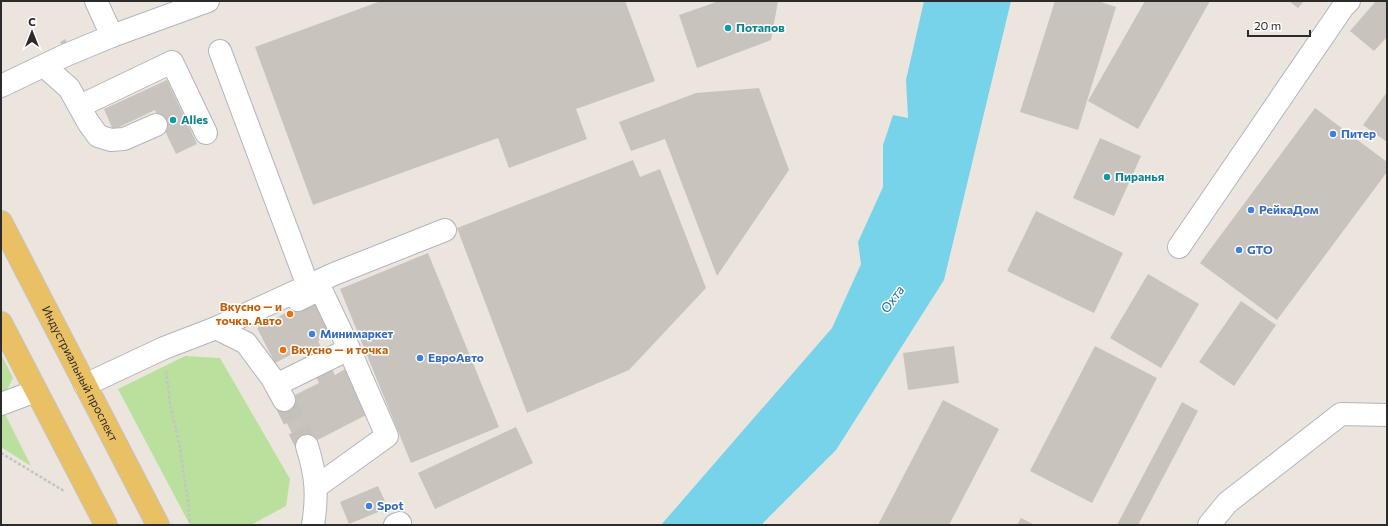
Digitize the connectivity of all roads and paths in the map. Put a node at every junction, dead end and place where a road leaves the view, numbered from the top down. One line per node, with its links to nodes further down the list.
1 (96, 1): 4 (lane)
2 (208, 1): 4 (lane)
3 (1349, 1): 13 (lane)
4 (112, 36): 6 (lane)
5 (220, 51): 14 (lane)
6 (44, 66): 7 (lane); 8 (lane)
7 (1, 86)
8 (80, 106): 9 (lane); 10 (lane)
9 (156, 125)
10 (206, 133)
11 (1, 222): 19 (main road, Индустриальный проспект)
12 (445, 230): 14 (lane)
13 (1179, 247)
14 (308, 286): 16 (lane)
15 (2, 326): 20 (main road)
16 (223, 332): 17 (lane); 18 (lane); 18 (lane)
17 (164, 348): 19 (lane); 29 (path)
18 (349, 349): 25 (lane)
19 (85, 385): 28 (main road, Индустриальный проспект)
20 (36, 391): 21 (lane); 27 (main road)
21 (1, 404)
22 (1387, 415): 31 (lane)
23 (307, 446): 25 (lane)
24 (1, 453): 26 (path)
25 (316, 487): 30 (lane)
26 (65, 492)
27 (106, 525)
28 (158, 525)
29 (190, 525)
30 (312, 525)
31 (1209, 525)

